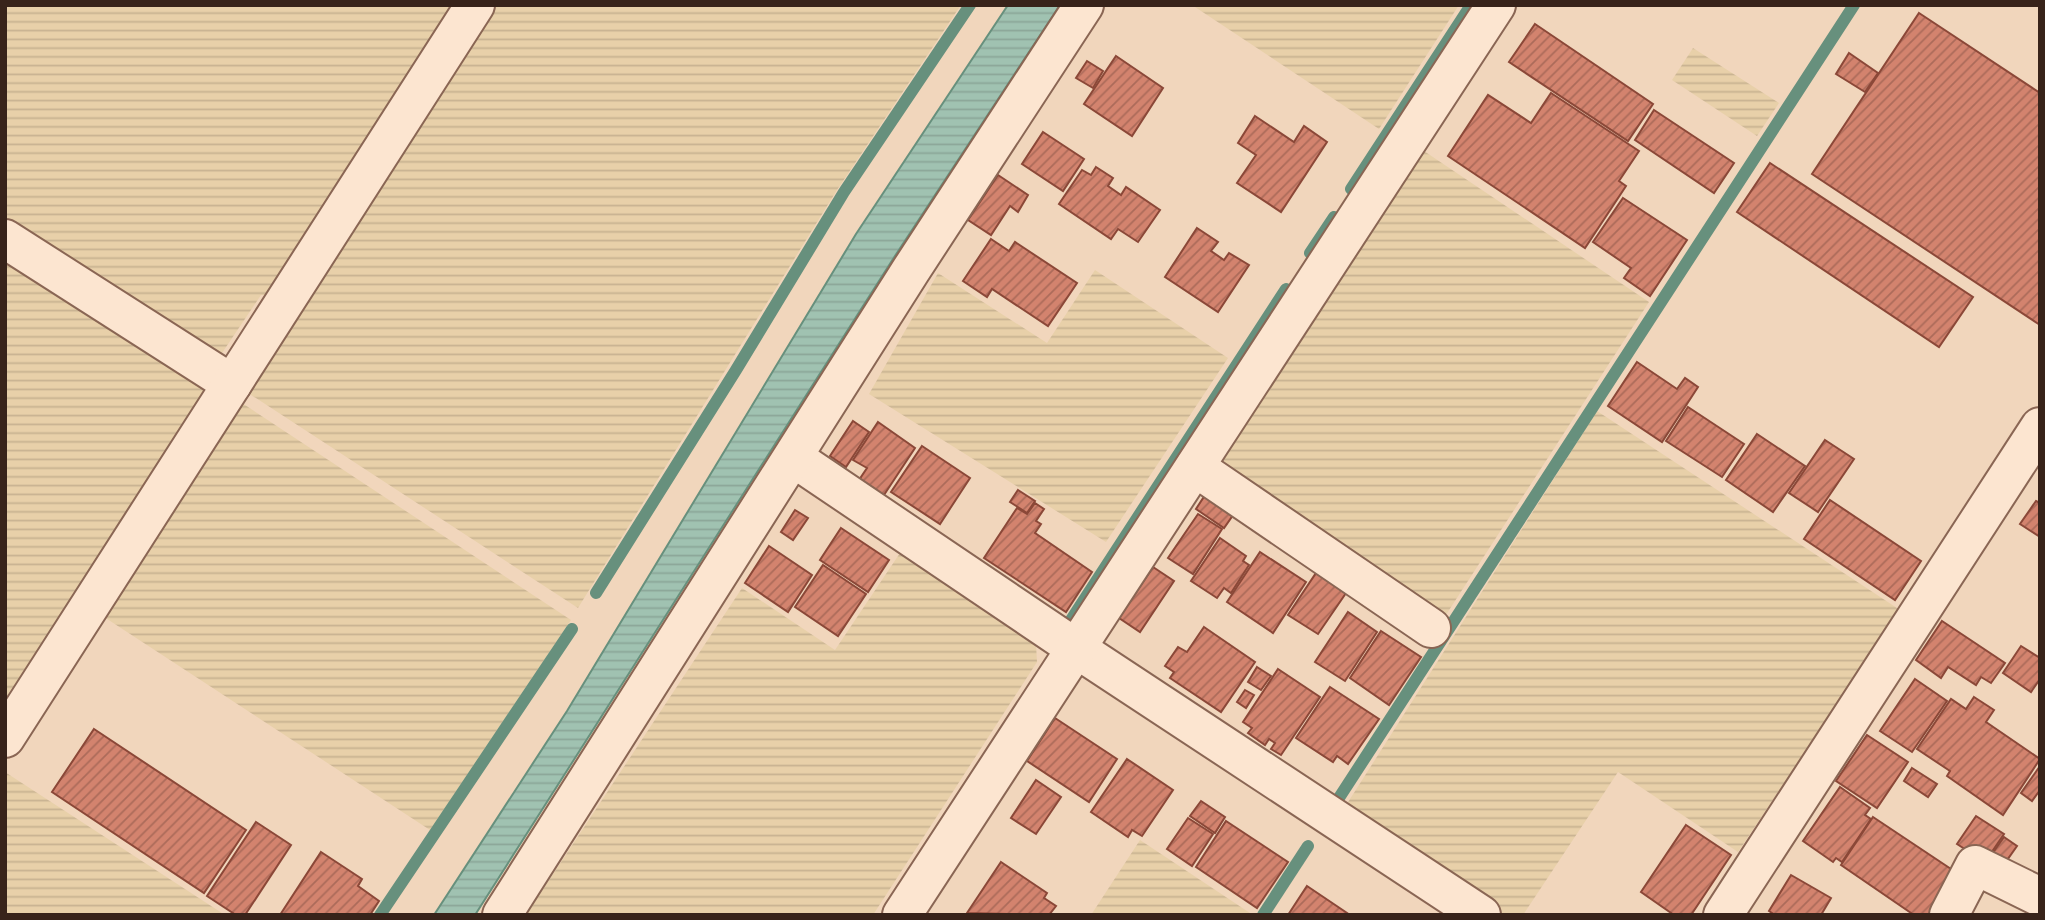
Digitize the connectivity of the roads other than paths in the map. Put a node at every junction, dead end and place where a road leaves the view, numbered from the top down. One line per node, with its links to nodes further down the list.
1 (475, 5): 5 (street)
2 (1084, 5): 7 (street)
3 (1496, 5): 8 (street)
4 (5, 239): 5 (street)
5 (232, 384): 11 (street)
6 (2040, 427): 16 (street)
7 (794, 457): 10 (street); 13 (street)
8 (1195, 467): 9 (street); 10 (street)
9 (1431, 628)
10 (1077, 649): 14 (street); 15 (street)
11 (5, 738)
12 (2040, 898): 17 (street)
13 (502, 915)
14 (902, 915)
15 (1480, 915)
16 (1723, 915)
17 (1949, 915)

